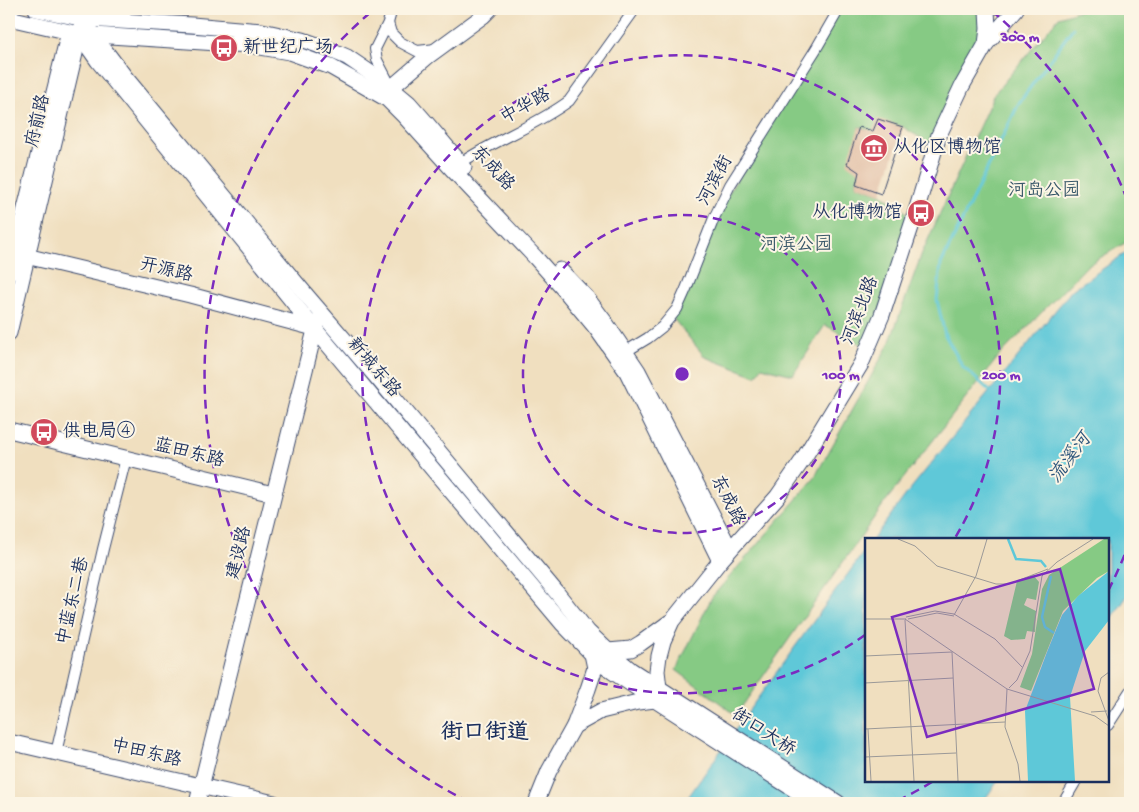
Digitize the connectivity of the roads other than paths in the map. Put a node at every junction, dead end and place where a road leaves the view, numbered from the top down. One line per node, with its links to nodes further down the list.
1 (36, 9): 9 (street)
2 (392, 9): 10 (street)
3 (490, 9): 14 (street)
4 (635, 9): 16 (street, 中华路)
5 (839, 9): 22 (street, 河滨街)
6 (986, 9): 13 (street)
7 (1016, 9): 13 (street, 河滨北路)
8 (9, 18): 11 (street)
9 (84, 19): 11 (street); 12 (street, 新城东路); 15 (street, 东成路)
10 (388, 22): 14 (street); 15 (street)
11 (74, 33): 12 (street, 东成路); 17 (street, 府前路); 20 (street, 新城东路)
12 (94, 36): 15 (street, 东成路); 19 (street, 新城东路)
13 (986, 44): 26 (street, 河滨北路)
14 (439, 48): 15 (street)
15 (389, 94): 16 (street, 东成路)
16 (456, 166): 22 (street, 东成路)
17 (16, 254): 18 (street, 府前路); 20 (street, 开源路); 21 (street, 府前路)
18 (9, 273)
19 (320, 312): 20 (street, 建设路); 28 (street, 新城东路)
20 (314, 328): 25 (street, 建设路); 29 (street, 新城东路)
21 (9, 333)
22 (621, 355): 26 (street, 东成路)
23 (9, 430): 24 (street, 蓝田东路)
24 (126, 458): 25 (street, 蓝田东路); 35 (street, 中蓝东二巷)
25 (273, 494): 37 (street, 建设路)
26 (725, 555): 27 (street, 河滨北路)
27 (672, 621): 28 (street, 河滨北路); 31 (street, 河滨北路)
28 (608, 651): 31 (street, 新城东路)
29 (592, 654): 31 (street, 新城东路); 33 (street)
30 (1130, 691): 32 (street)
31 (660, 697): 33 (street); 41 (street, 街口大桥); 42 (street, 街口大桥)
32 (1109, 723)
33 (574, 726): 40 (street)
34 (9, 742): 35 (street, 中田东路)
35 (56, 753): 37 (street, 中田东路)
36 (1075, 782): 43 (street)
37 (201, 786): 38 (street, 建设路); 39 (street, 中田东路)
38 (197, 803)
39 (274, 803)
40 (536, 803)
41 (815, 803)
42 (838, 803)
43 (1064, 803)

